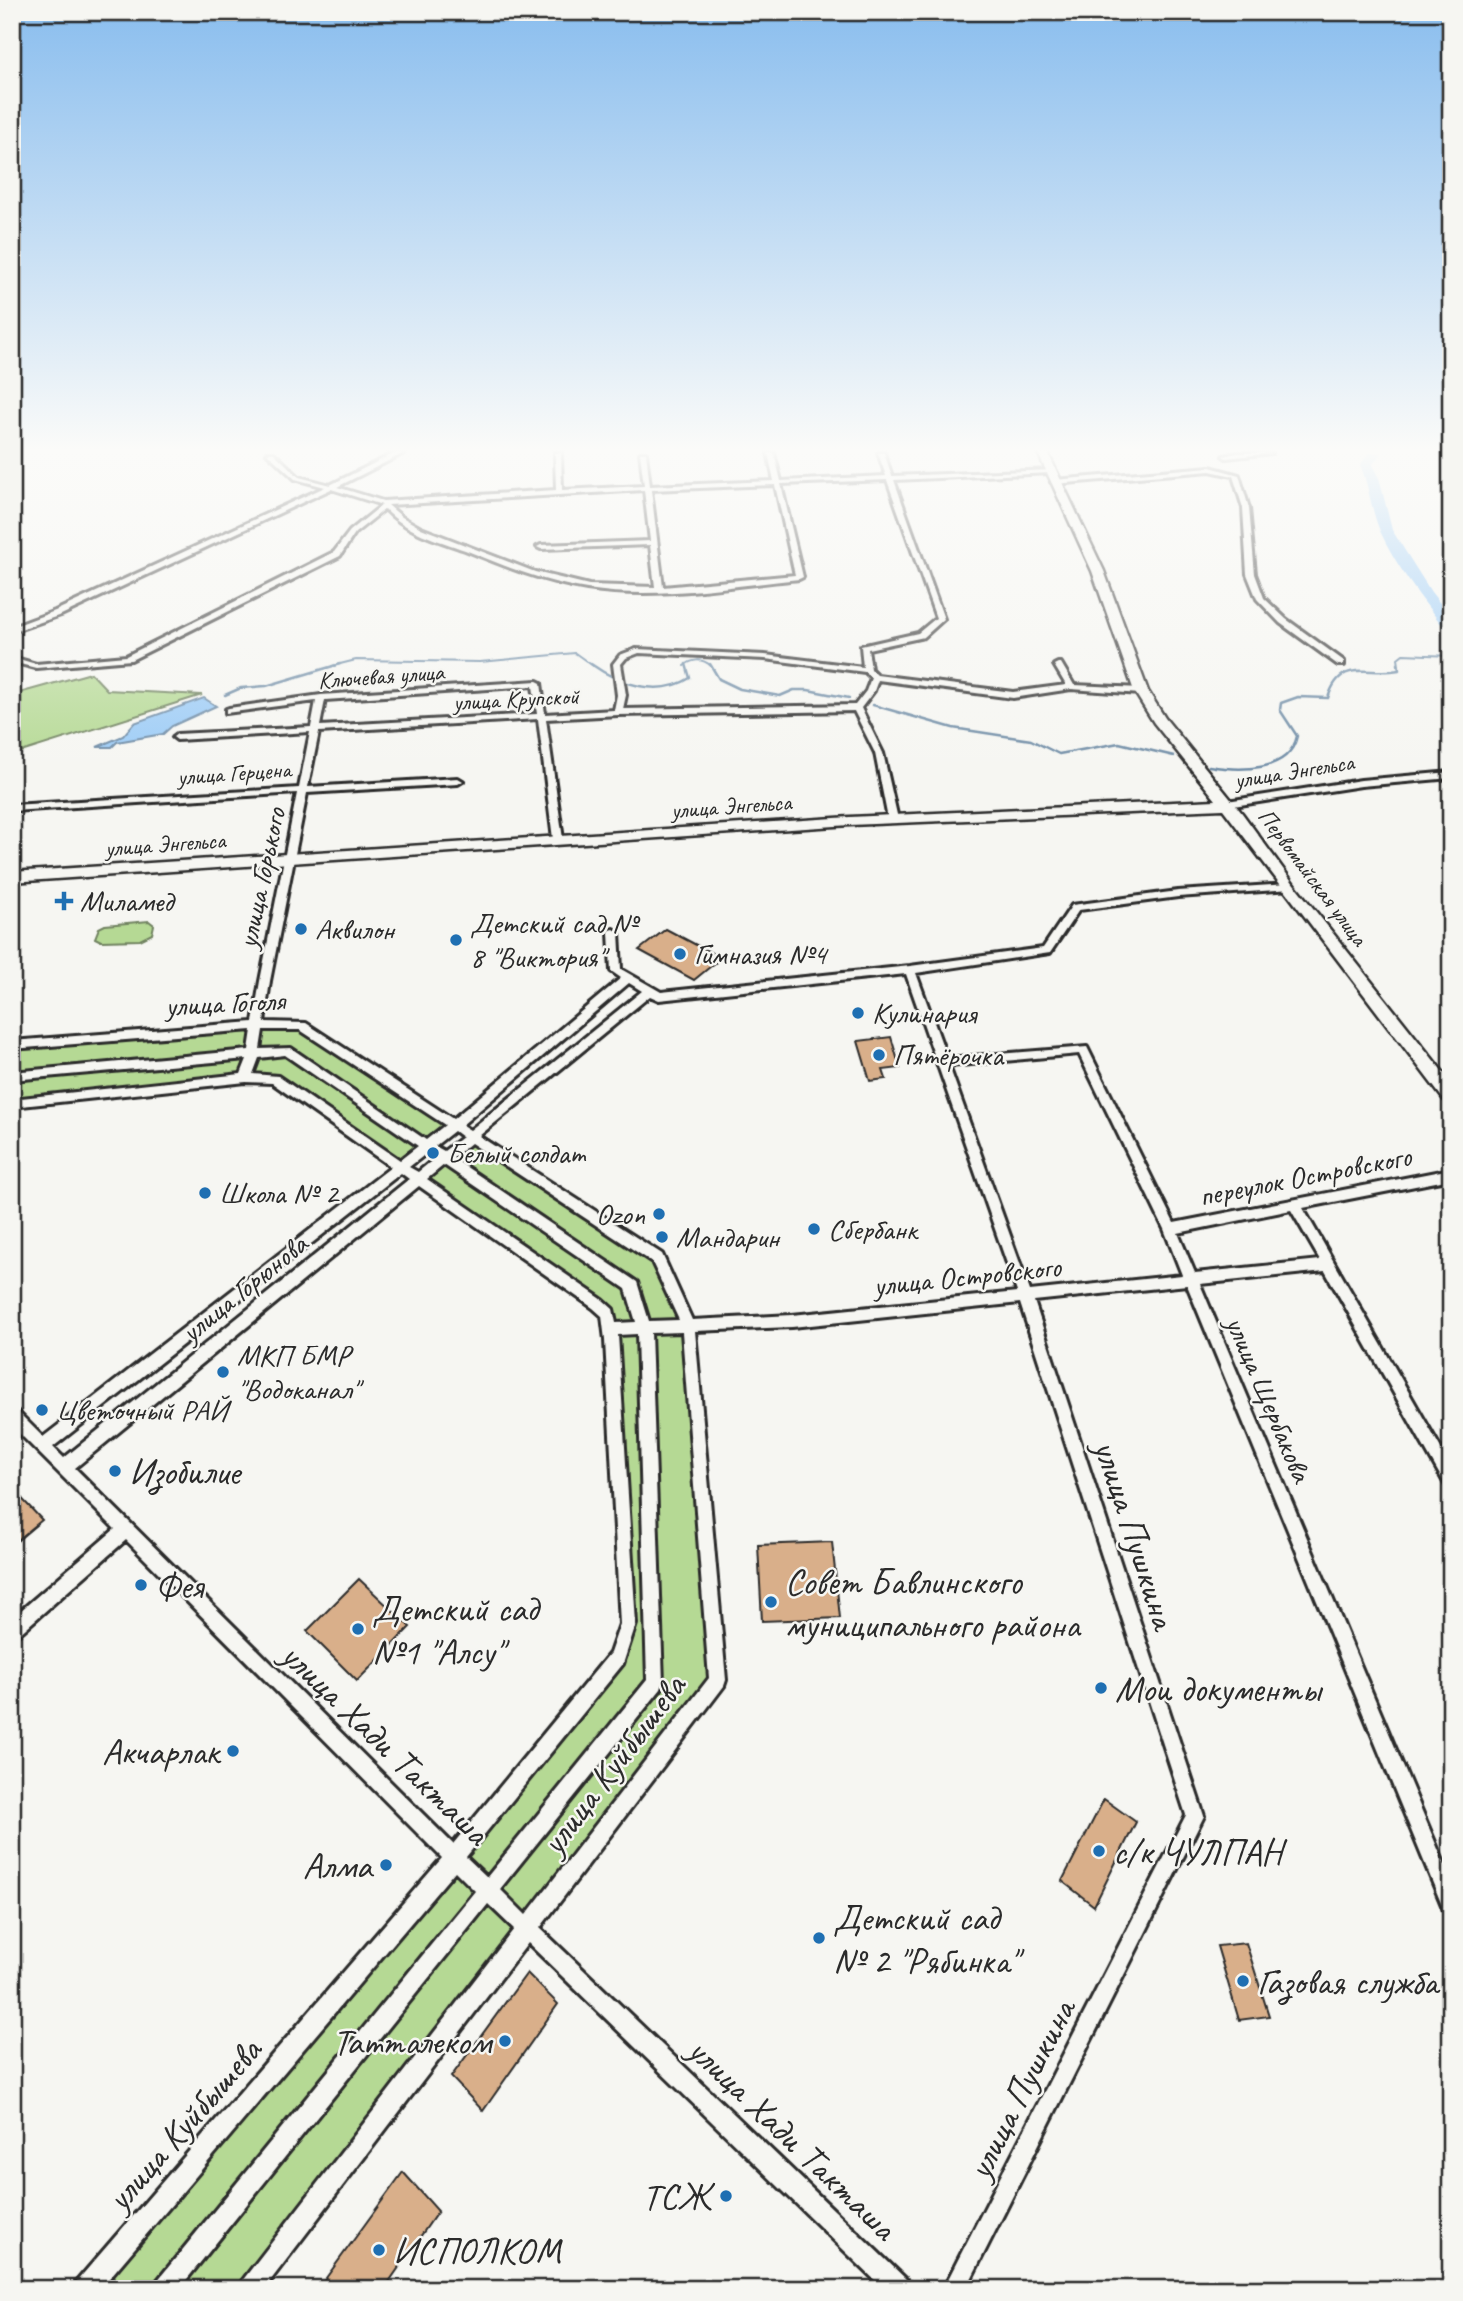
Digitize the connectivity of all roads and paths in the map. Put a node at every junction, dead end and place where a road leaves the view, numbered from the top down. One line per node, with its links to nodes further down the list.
1 (172, 560): 10 (street)
2 (324, 560): 11 (street)
3 (502, 560): 9 (street)
4 (656, 560): 9 (street)
5 (795, 560): 9 (street)
6 (919, 560): 14 (street)
7 (1093, 560): 16 (street, Первомайская улица)
8 (1250, 560): 12 (street)
9 (659, 587)
10 (12, 629)
11 (12, 659)
12 (1341, 663)
13 (1058, 665): 15 (street)
14 (871, 674): 15 (street); 18 (street); 20 (street)
15 (1071, 687): 16 (street)
16 (1141, 691): 27 (street, Первомайская улица)
17 (321, 698): 19 (street, Ключевая улица); 21 (street, Ключевая улица); 22 (street, улица Горького)
18 (857, 708): 20 (street, улица Крупской); 29 (street)
19 (229, 711)
20 (618, 712): 21 (street, улица Крупской)
21 (542, 717): 22 (street, улица Крупской); 30 (street)
22 (315, 728): 23 (street, улица Крупской); 26 (street, улица Горького)
23 (177, 737)
24 (1451, 775): 27 (street, улица Энгельса)
25 (458, 781): 26 (street, улица Герцена)
26 (305, 790): 28 (street, улица Герцена); 31 (street, улица Горького)
27 (1227, 804): 29 (street, улица Энгельса); 33 (street, Первомайская улица)
28 (12, 808)
29 (892, 819): 30 (street, улица Энгельса)
30 (558, 839): 31 (street, улица Энгельса)
31 (289, 859): 32 (street, улица Энгельса); 38 (street, улица Горького)
32 (12, 877)
33 (1288, 887): 35 (street); 44 (street, Первомайская улица)
34 (614, 932): 36 (street)
35 (910, 970): 37 (street); 41 (street, улица Пушкина)
36 (628, 978): 37 (street); 46 (street, улица Горюнова)
37 (650, 990): 47 (street, улица Горюнова)
38 (257, 1026): 39 (street, улица Гоголя); 40 (street, улица Горького); 46 (street, улица Гоголя)
39 (12, 1045)
40 (254, 1054): 42 (street); 43 (street, улица Горького); 48 (street)
41 (943, 1062): 54 (street, улица Щербакова); 57 (street, улица Пушкина)
42 (12, 1076)
43 (246, 1078): 45 (street); 50 (street)
44 (1451, 1096)
45 (12, 1103)
46 (455, 1124): 47 (street, улица Куйбышева); 48 (street, улица Горюнова)
47 (472, 1136): 49 (street, улица Горюнова); 58 (street, улица Куйбышева)
48 (425, 1147): 49 (street); 50 (street, улица Горюнова)
49 (446, 1158): 52 (street, улица Горюнова); 60 (street)
50 (399, 1167): 52 (street); 62 (street, улица Горюнова)
51 (1451, 1174): 53 (street, переулок Островского)
52 (418, 1180): 59 (street); 63 (street, улица Горюнова)
53 (1295, 1205): 54 (street, переулок Островского); 55 (street)
54 (1170, 1229): 56 (street, улица Щербакова)
55 (1328, 1265): 56 (street, улица Островского); 64 (street)
56 (1190, 1278): 57 (street, улица Островского); 69 (street, улица Щербакова)
57 (1025, 1296): 58 (street, улица Островского); 75 (street, улица Пушкина)
58 (688, 1326): 60 (street, улица Островского); 70 (street, улица Куйбышева)
59 (611, 1328): 60 (street, улица Островского); 67 (street, улица Куйбышева)
60 (644, 1328): 68 (street)
61 (12, 1416): 62 (street, улица Хади Такташа)
62 (43, 1446): 63 (street, улица Хади Такташа)
63 (65, 1467): 65 (street, улица Хади Такташа)
64 (1451, 1481)
65 (127, 1529): 66 (street); 67 (street, улица Хади Такташа)
66 (12, 1629)
67 (454, 1857): 68 (street, улица Хади Такташа); 71 (street, улица Куйбышева)
68 (488, 1888): 70 (street, улица Хади Такташа); 72 (street)
69 (1451, 1903)
70 (529, 1927): 73 (street, улица Куйбышева); 74 (street, улица Хади Такташа)
71 (85, 2289)
72 (165, 2289)
73 (250, 2289)
74 (900, 2289)
75 (954, 2289)

